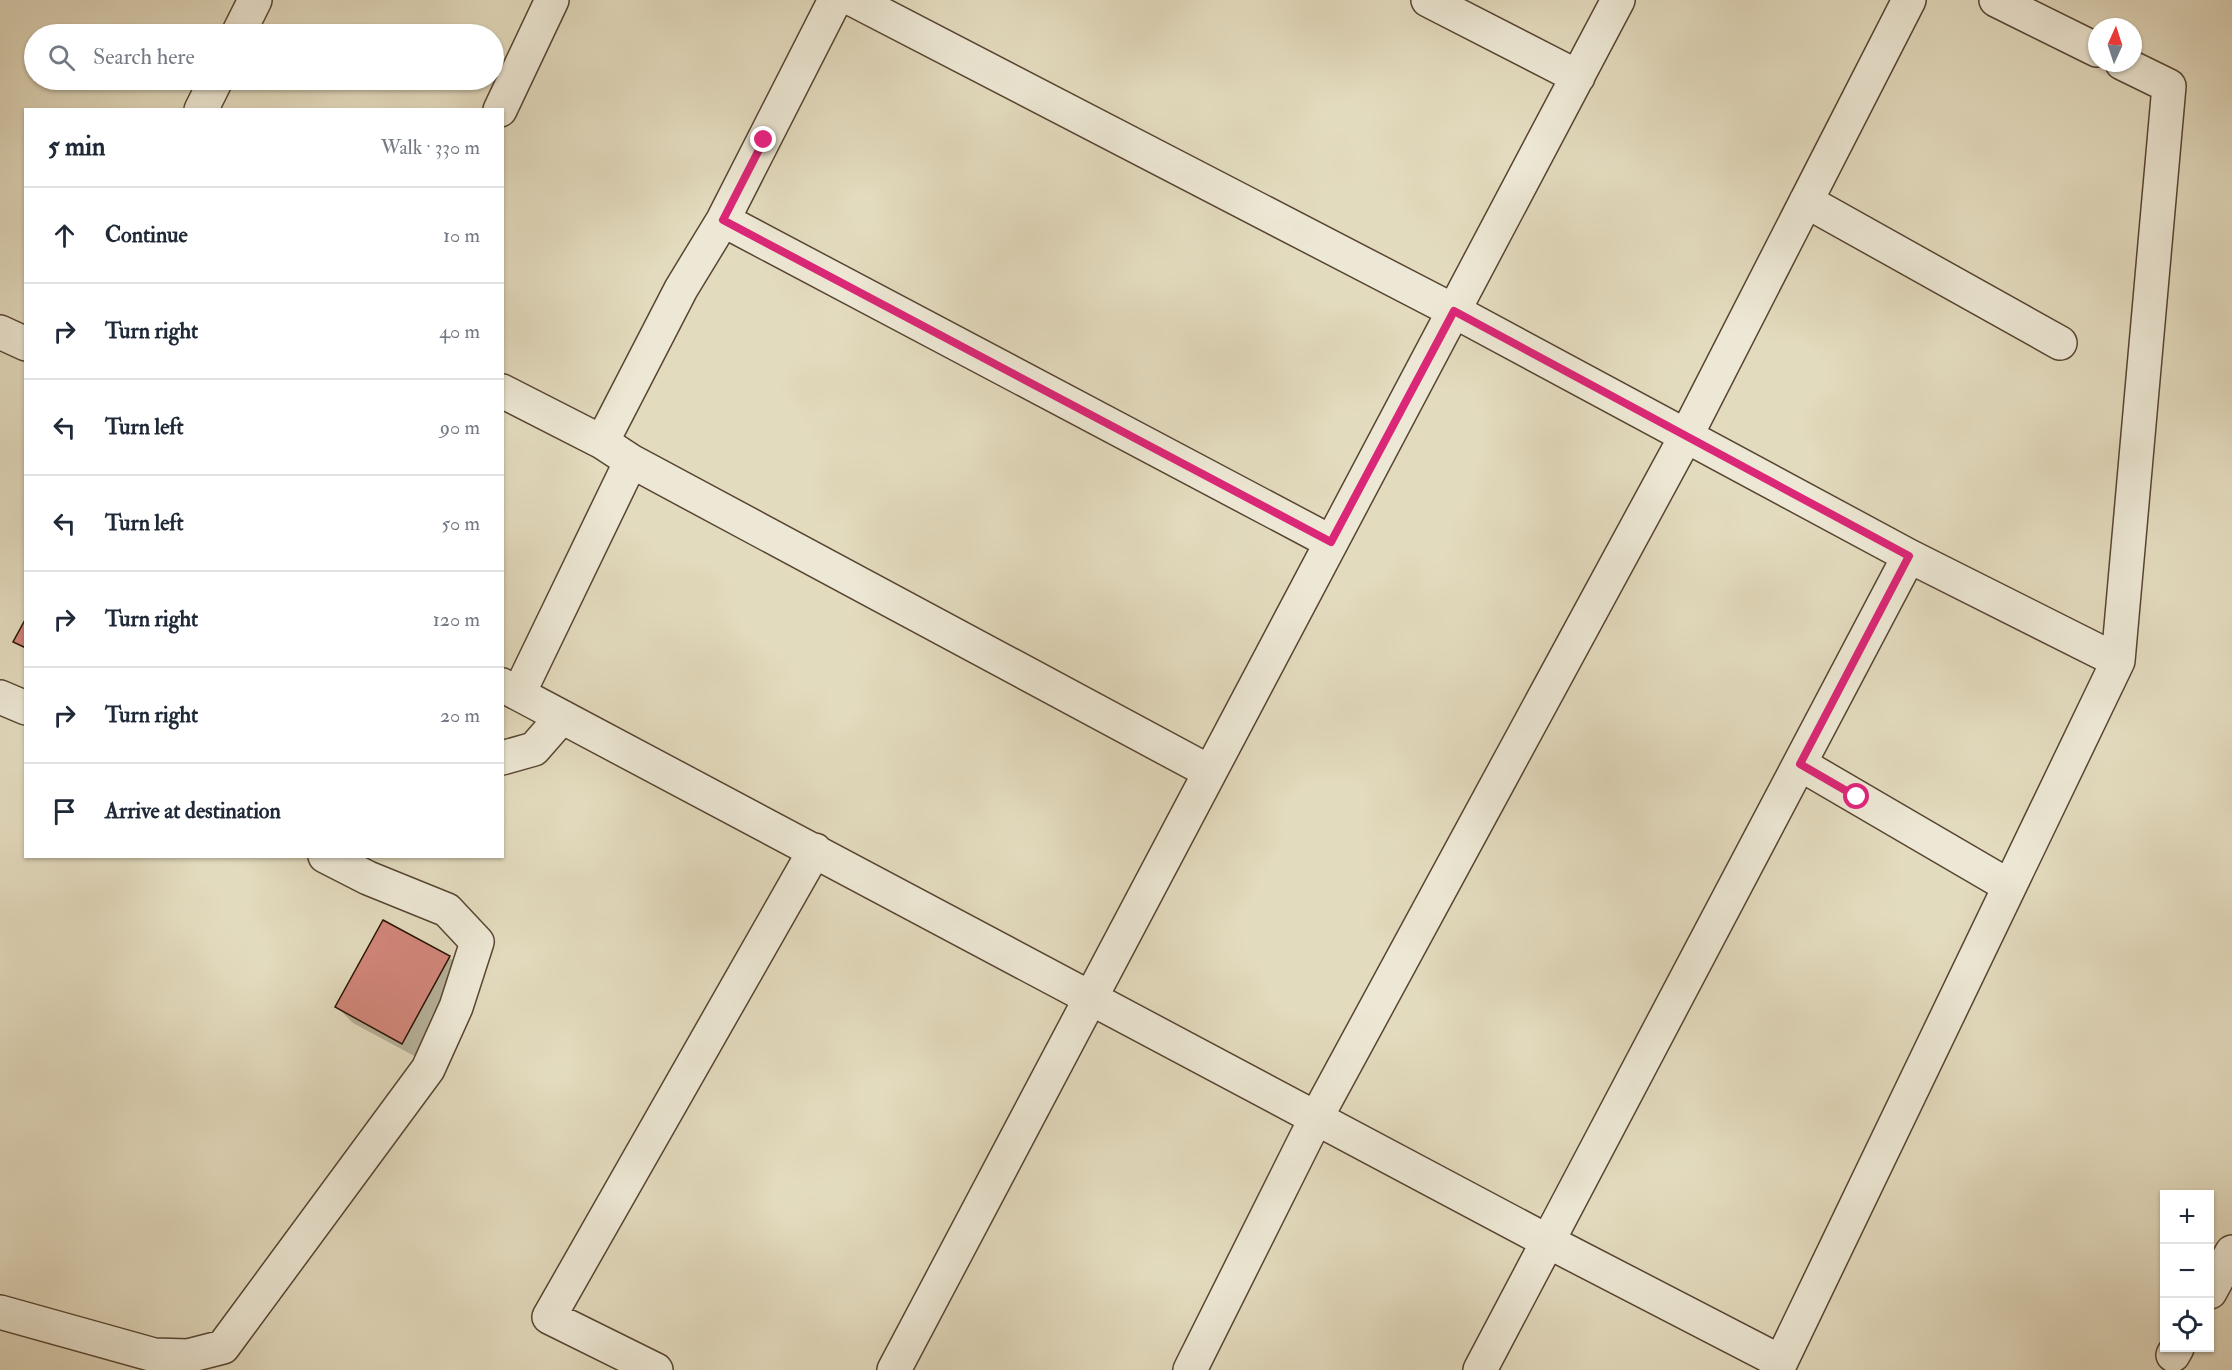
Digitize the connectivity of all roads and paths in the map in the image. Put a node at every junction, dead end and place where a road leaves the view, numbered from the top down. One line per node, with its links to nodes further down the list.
1 (255, 0): 9 (street)
2 (552, 0): 15 (street)
3 (835, 0): 17 (street)
4 (854, 0): 18 (street)
5 (1428, 0): 12 (street)
6 (1618, 0): 12 (street)
7 (1909, 0): 16 (street)
8 (1996, 0): 10 (street)
9 (243, 24)
10 (2088, 46)
11 (2140, 72): 28 (street)
12 (1578, 77): 18 (street)
13 (211, 90): 14 (street)
14 (202, 108)
15 (501, 108)
16 (1806, 201): 20 (street); 23 (street)
17 (723, 220): 24 (street); 26 (street)
18 (1454, 311): 23 (street); 26 (street)
19 (0, 332): 21 (street)
20 (2060, 342)
21 (24, 343)
22 (504, 392): 24 (street)
23 (1686, 436): 27 (street); 40 (street)
24 (602, 442): 25 (street)
25 (631, 461): 29 (street); 35 (street)
26 (1331, 542): 35 (street)
27 (1909, 556): 28 (street); 34 (street)
28 (2118, 661): 38 (street)
29 (511, 689): 32 (street)
30 (0, 697): 31 (street)
31 (24, 707)
32 (562, 717): 33 (street); 36 (street)
33 (504, 757)
34 (1800, 764): 38 (street); 41 (street)
35 (1210, 772): 39 (street)
36 (815, 850): 39 (street); 46 (street)
37 (329, 858): 44 (street)
38 (2010, 886): 45 (street)
39 (1090, 998): 40 (street); 47 (street)
40 (1316, 1118): 41 (street); 48 (street)
41 (1549, 1242): 45 (street); 49 (street)
42 (2232, 1252): 43 (street)
43 (2214, 1285)
44 (0, 1312)
45 (1779, 1366)
46 (656, 1370)
47 (894, 1370)
48 (1190, 1370)
49 (1480, 1370)

